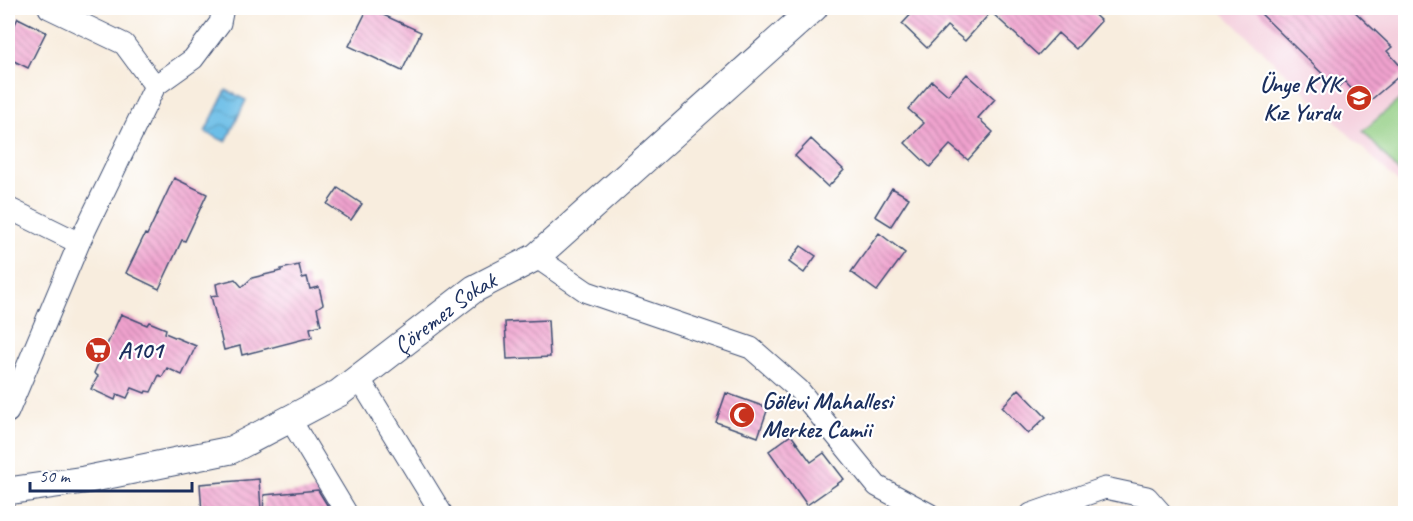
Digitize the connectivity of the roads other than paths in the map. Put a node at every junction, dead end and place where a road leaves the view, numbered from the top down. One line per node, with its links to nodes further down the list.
1 (49, 8): 4 (street)
2 (223, 8): 4 (street)
3 (814, 8): 7 (street, Çöremez Sokak)
4 (155, 86): 6 (street)
5 (8, 208): 6 (street)
6 (80, 243): 9 (street)
7 (536, 257): 8 (street, Çöremez Sokak); 14 (street)
8 (358, 378): 10 (street, Çöremez Sokak); 13 (street)
9 (8, 412)
10 (290, 419): 11 (street, Çöremez Sokak); 12 (street)
11 (8, 491)
12 (347, 513)
13 (442, 513)
14 (929, 513)
15 (1031, 513): 16 (street)
16 (1162, 513)

